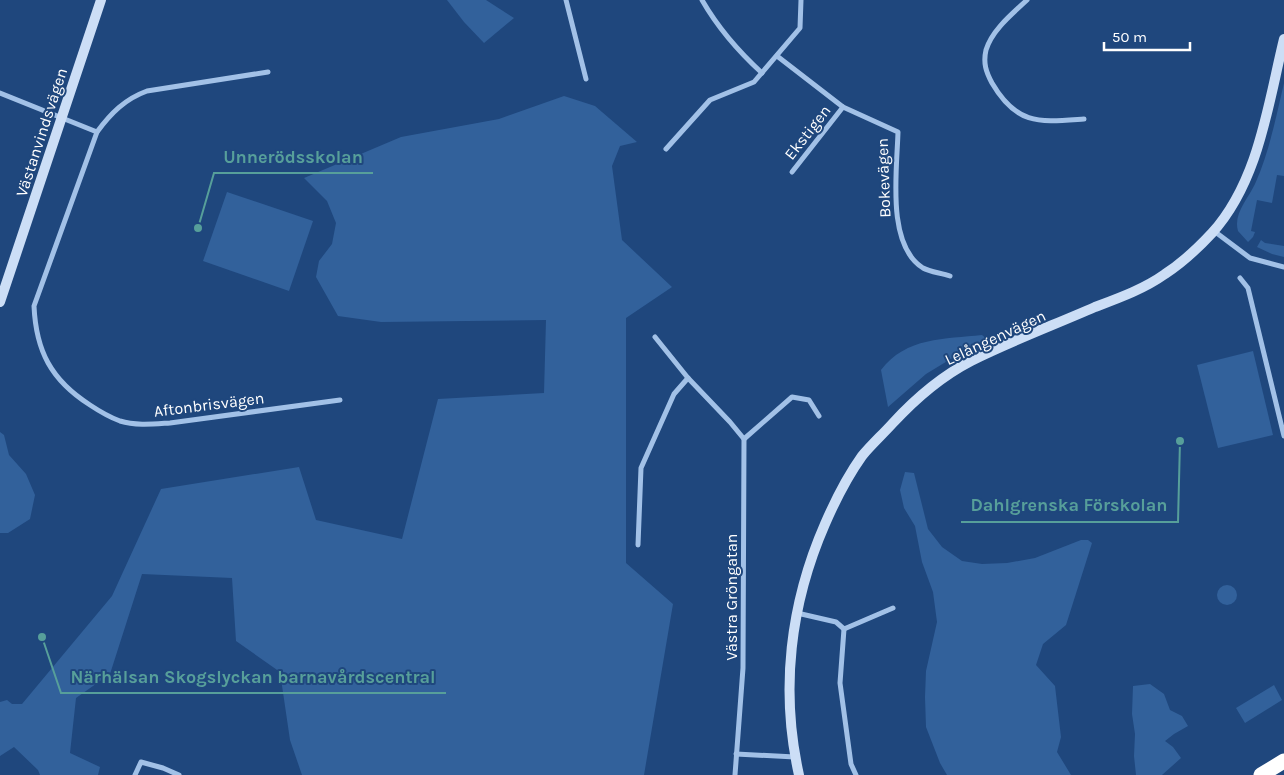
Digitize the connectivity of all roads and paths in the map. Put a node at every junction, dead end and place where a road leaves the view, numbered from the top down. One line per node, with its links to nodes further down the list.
1 (101, 0): 13 (street, Västanvindsvägen)
2 (566, 0): 10 (street)
3 (702, 0): 9 (street)
4 (801, 0): 7 (street)
5 (1027, 0): 14 (street)
6 (1284, 39): 18 (street, Lelångenvägen)
7 (777, 56): 9 (street); 12 (street, Bokevägen)
8 (268, 72): 15 (street, Aftonbrisvägen)
9 (762, 74): 16 (street)
10 (586, 79)
11 (0, 93): 13 (street)
12 (843, 107): 17 (street, Ekstigen); 20 (street, Bokevägen)
13 (61, 118): 15 (street); 22 (street, Västanvindsvägen)
14 (1084, 119)
15 (97, 132): 25 (street, Aftonbrisvägen)
16 (666, 149)
17 (792, 172)
18 (1214, 231): 19 (street); 31 (street, Lelångenvägen)
19 (1284, 267)
20 (950, 276)
21 (1240, 278): 27 (street)
22 (0, 302)
23 (655, 337): 24 (street)
24 (688, 378): 28 (street); 29 (street)
25 (340, 400)
26 (819, 416): 28 (street)
27 (1284, 436)
28 (744, 439): 33 (street, Västra Gröngatan)
29 (638, 545)
30 (893, 608): 32 (street)
31 (797, 613): 32 (street); 34 (street, Lelångenvägen)
32 (844, 629): 40 (street)
33 (736, 754): 34 (street); 38 (street, Västra Gröngatan)
34 (795, 757): 39 (street, Lelångenvägen)
35 (1284, 762): 41 (highway); 42 (highway)
36 (135, 775): 37 (street)
37 (178, 775)
38 (735, 775)
39 (799, 775)
40 (856, 775)
41 (1261, 775)
42 (1271, 775)

